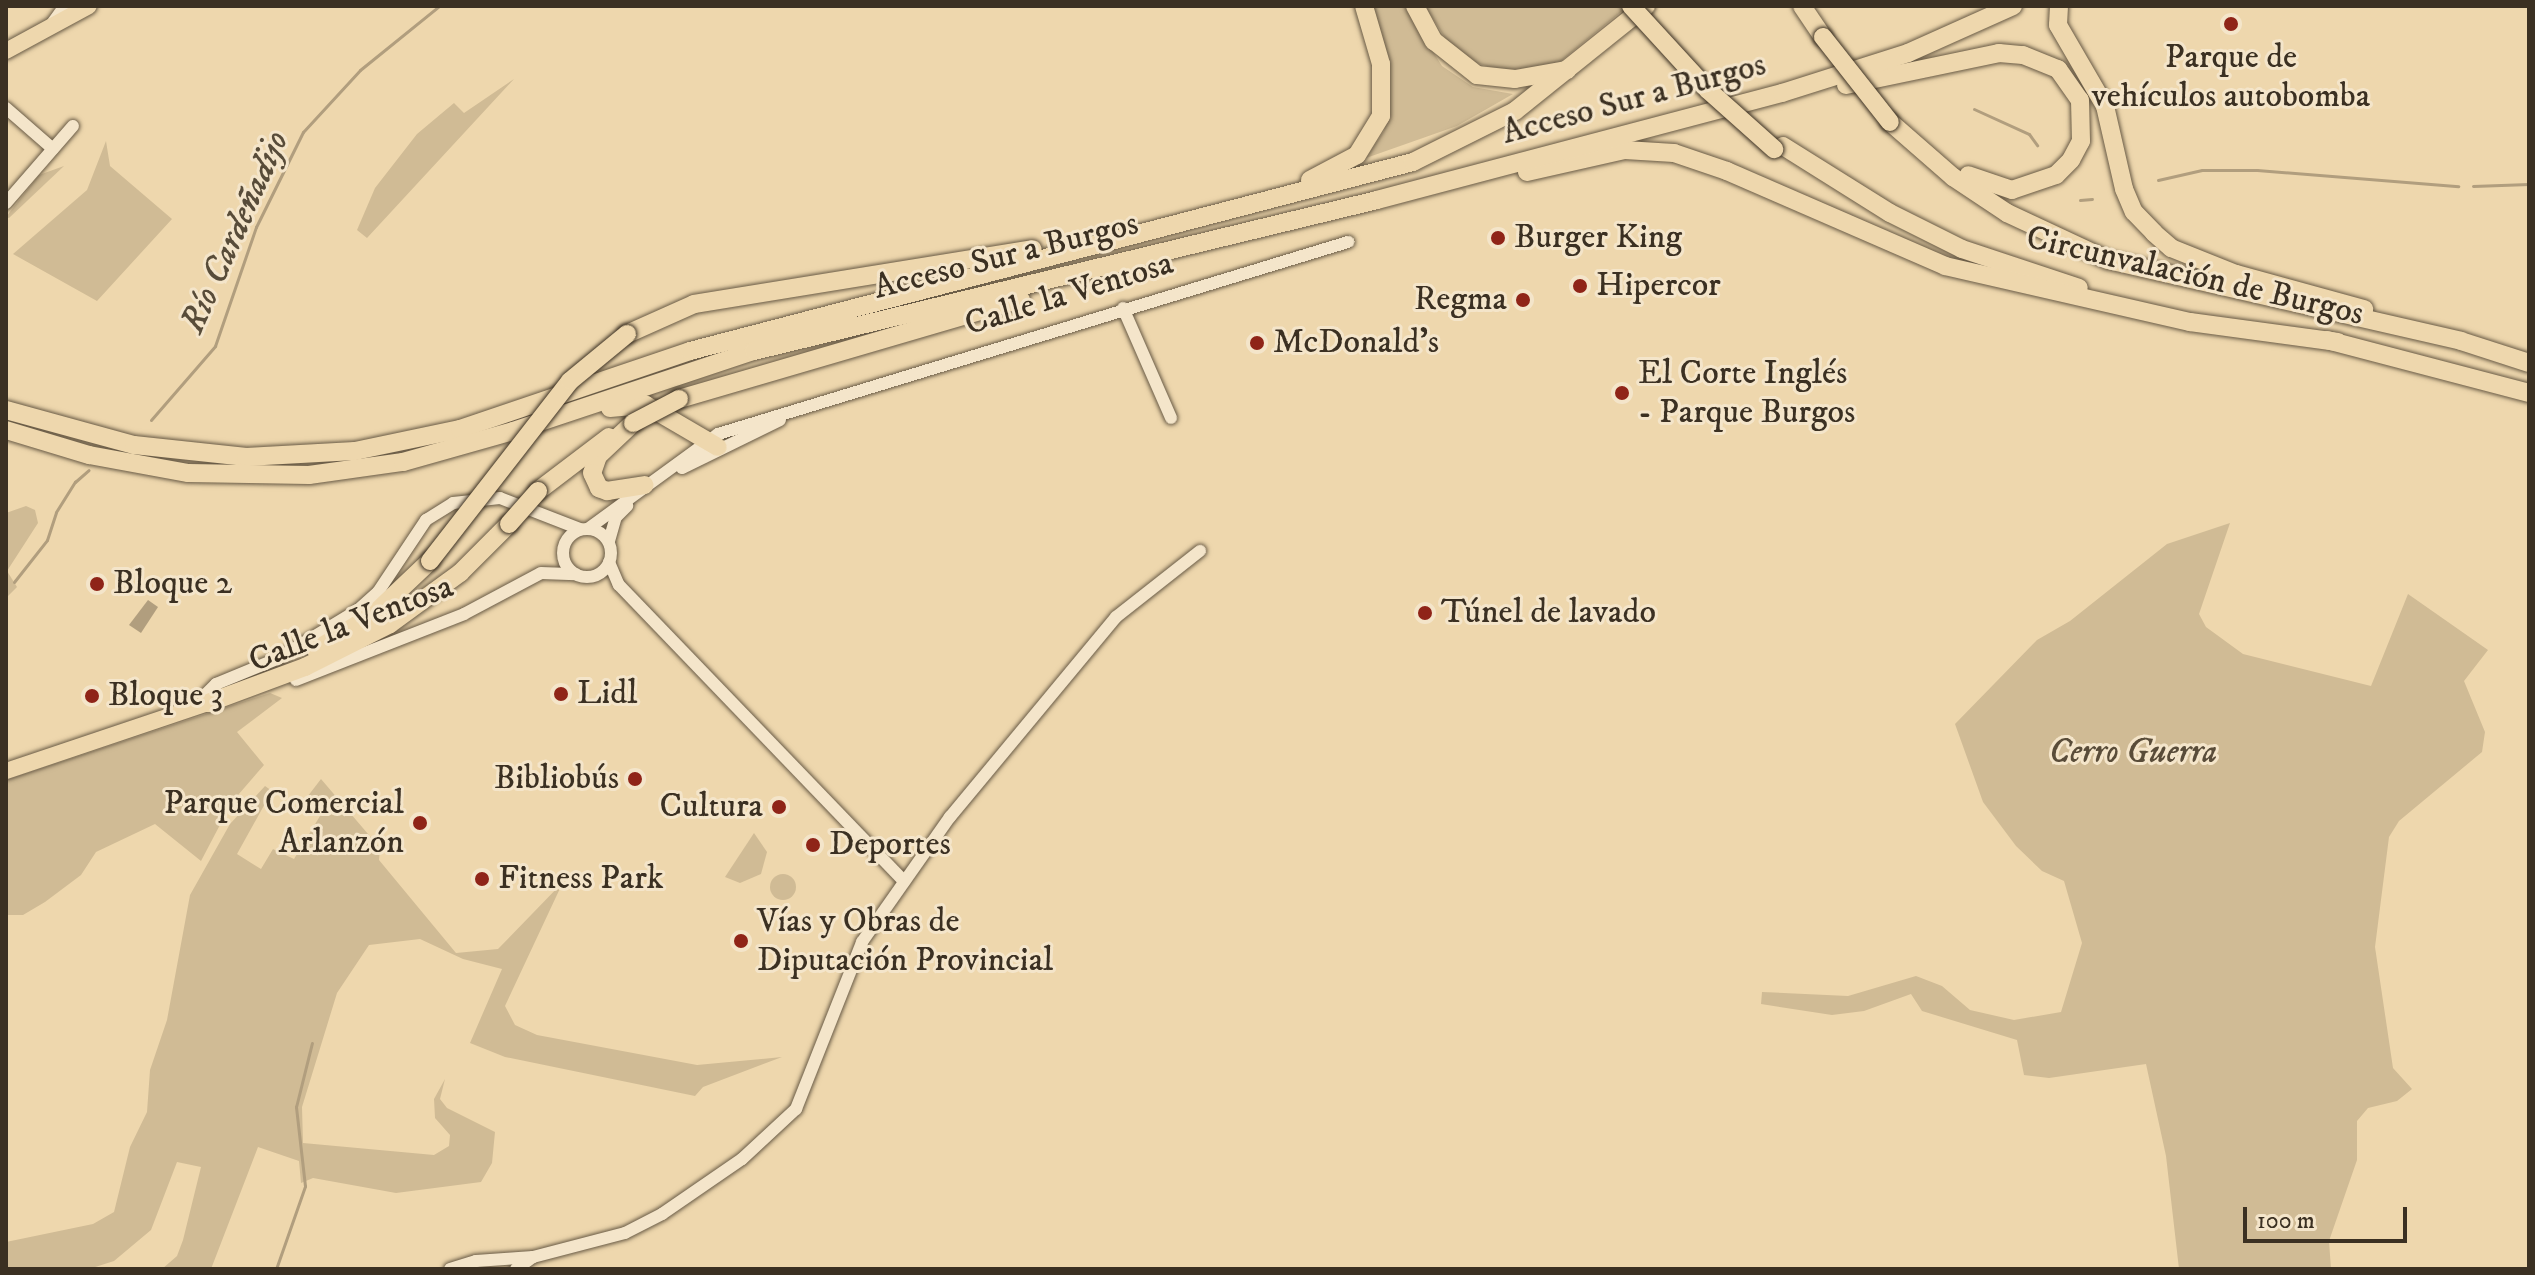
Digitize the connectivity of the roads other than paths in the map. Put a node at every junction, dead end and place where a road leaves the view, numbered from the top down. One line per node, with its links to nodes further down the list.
1 (65, 6): 10 (street)
2 (88, 6): 10 (main road)
3 (1364, 6): 19 (highway)
4 (1415, 6): 12 (highway)
5 (1631, 6): 17 (highway, bridge)
6 (1644, 6): 12 (highway, Acceso Sur a Burgos); 17 (highway, Circunvalación de Burgos)
7 (1802, 6): 15 (highway, Circunvalación de Burgos, bridge)
8 (2013, 6): 13 (highway, Acceso Sur a Burgos)
9 (2059, 6): 25 (highway)
10 (51, 25): 11 (main road)
11 (6, 51)
12 (1574, 69): 19 (highway, Acceso Sur a Burgos)
13 (1782, 93): 15 (highway); 20 (highway, Acceso Sur a Burgos)
14 (6, 108): 18 (street)
15 (1890, 122): 25 (highway, Circunvalación de Burgos)
16 (73, 126): 18 (street)
17 (1779, 147): 26 (highway, Circunvalación de Burgos)
18 (53, 149): 21 (street)
19 (1276, 200): 22 (highway, Acceso Sur a Burgos)
20 (1377, 200): 26 (highway); 31 (highway, bridge); 34 (highway, Acceso Sur a Burgos)
21 (6, 203)
22 (1118, 239): 34 (highway, Acceso Sur a Burgos); 43 (highway, bridge)
23 (1348, 242): 24 (street, Calle la Ventosa)
24 (1123, 308): 30 (street); 33 (street, Calle la Ventosa)
25 (2461, 341): 27 (highway, Circunvalación de Burgos)
26 (2338, 342): 28 (highway, Circunvalación de Burgos)
27 (2529, 363)
28 (2529, 393)
29 (6, 410): 34 (highway, Acceso Sur a Burgos)
30 (1171, 418)
31 (633, 423): 35 (highway); 43 (highway, bridge)
32 (6, 430): 34 (highway, Acceso Sur a Burgos)
33 (713, 444): 34 (highway); 35 (street, Calle la Ventosa)
34 (357, 464)
35 (636, 492): 36 (street, Calle la Ventosa); 37 (street, Calle la Ventosa)
36 (585, 529): 37 (street); 40 (street); 43 (street, Calle la Ventosa)
37 (609, 541): 39 (street)
38 (1200, 551): 46 (street)
39 (609, 562): 41 (street); 42 (street)
40 (576, 574): 41 (street); 43 (street, Calle la Ventosa)
41 (594, 576): 42 (street)
42 (619, 585): 46 (street)
43 (206, 699): 44 (main road, Calle la Ventosa); 45 (main road, Calle la Ventosa)
44 (6, 761)
45 (6, 771)
46 (904, 881): 47 (street)
47 (533, 1257): 48 (street); 49 (street)
48 (450, 1269)
49 (516, 1269)

